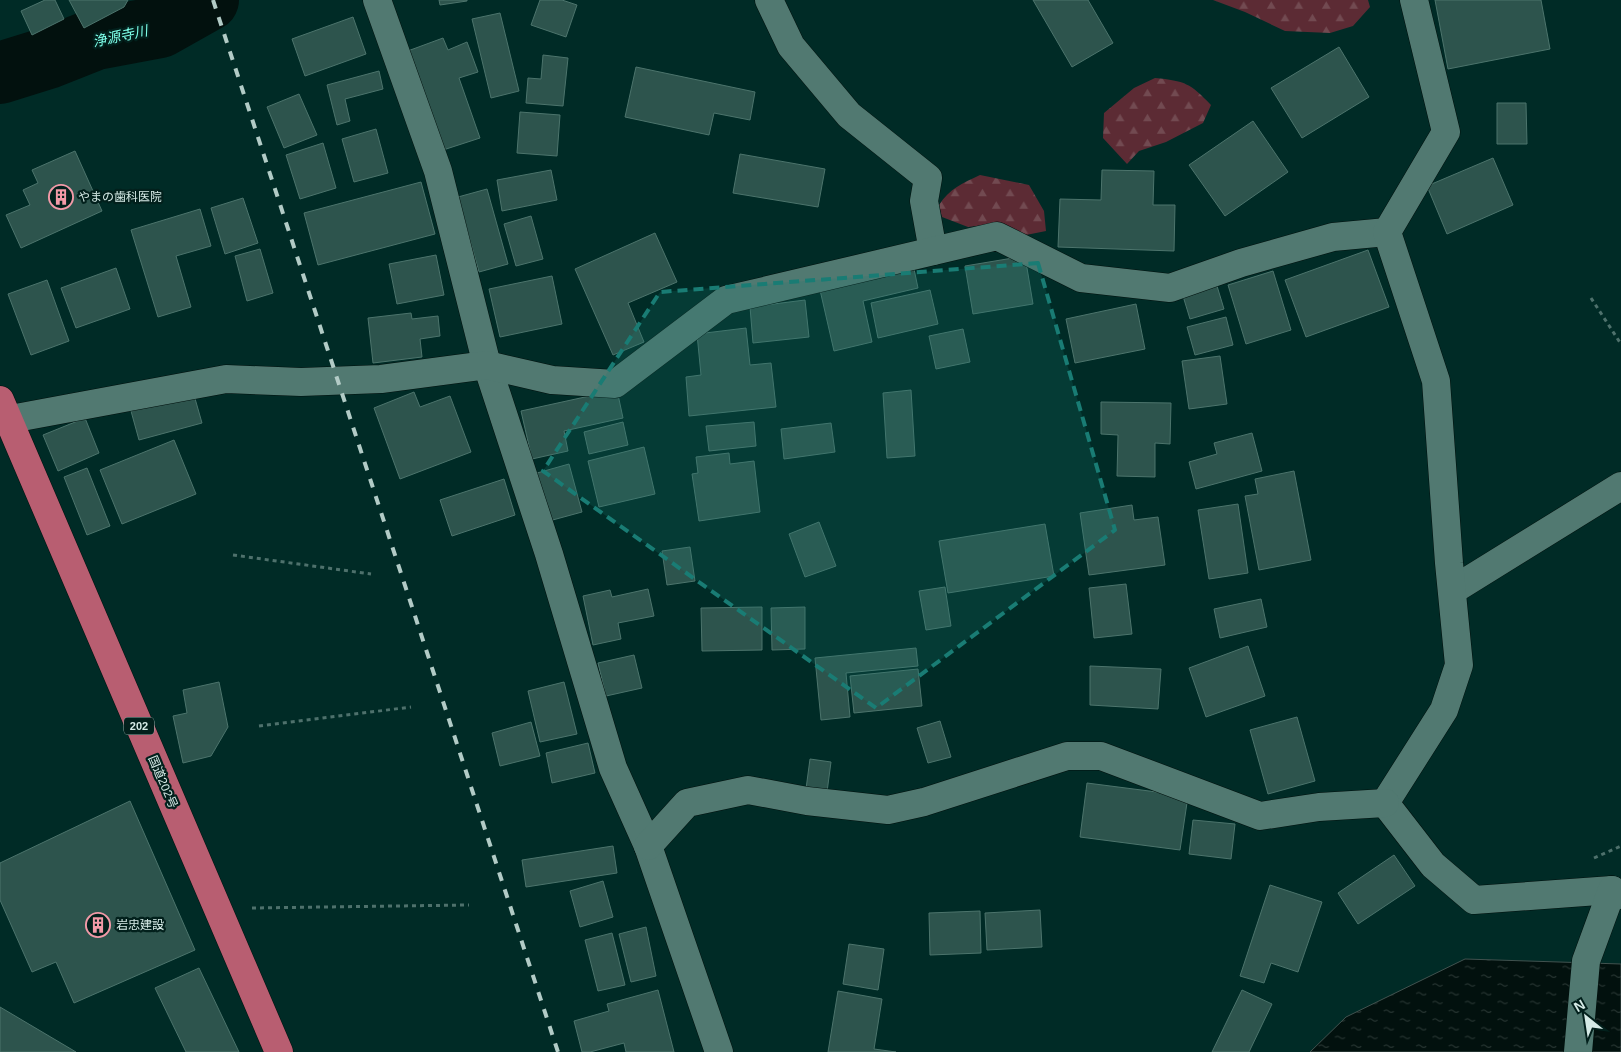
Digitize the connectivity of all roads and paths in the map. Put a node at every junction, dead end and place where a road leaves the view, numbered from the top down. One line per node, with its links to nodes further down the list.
1 (377, 0): 8 (street)
2 (768, 0): 5 (street)
3 (1414, 0): 4 (street)
4 (1387, 232): 5 (street); 13 (street)
5 (933, 252): 8 (street)
6 (1591, 298): 7 (path)
7 (1621, 344)
8 (487, 365): 9 (street); 17 (street)
9 (3, 413): 23 (highway, 国道202号 / 202)
10 (1621, 486): 13 (street)
11 (233, 555): 12 (path)
12 (371, 574)
13 (1453, 590): 16 (street)
14 (411, 707): 15 (path)
15 (259, 726)
16 (1385, 802): 17 (street); 20 (street)
17 (648, 846): 24 (street)
18 (1621, 846): 19 (path)
19 (1591, 860)
20 (1617, 892): 25 (street)
21 (469, 906): 22 (path)
22 (249, 908)
23 (279, 1052)
24 (719, 1052)
25 (1578, 1052)

